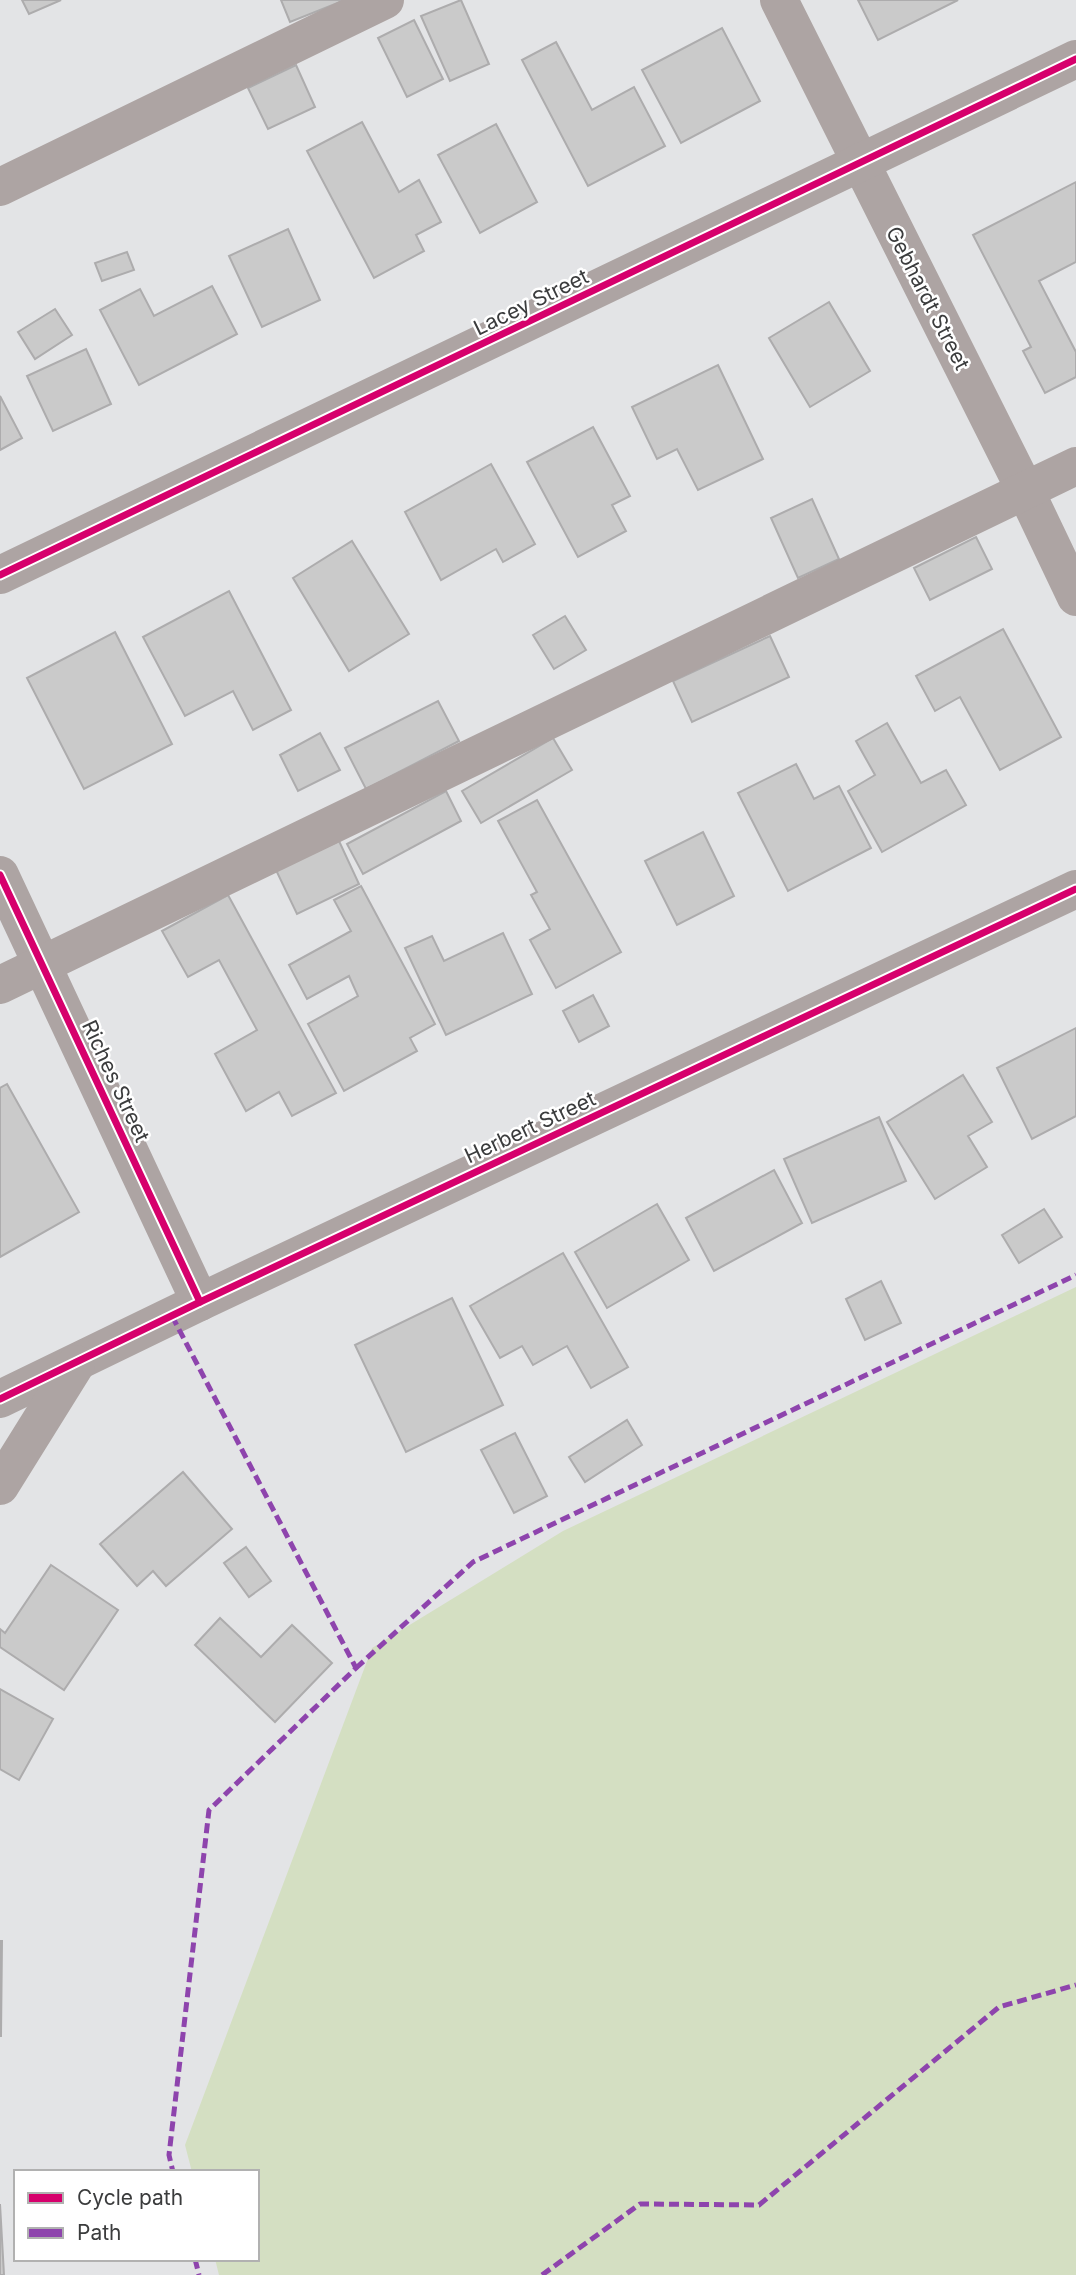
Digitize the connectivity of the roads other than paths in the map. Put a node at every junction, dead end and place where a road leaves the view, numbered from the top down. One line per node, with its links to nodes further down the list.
1 (384, 0): 5 (street)
2 (779, 0): 4 (street, Gebhardt Street)
3 (1076, 60): 4 (street, Lacey Street)
4 (860, 162): 7 (street, Gebhardt Street); 8 (street, Lacey Street)
5 (0, 187)
6 (1076, 466): 7 (street)
7 (1026, 490): 9 (street, Gebhardt Street); 12 (street)
8 (0, 575)
9 (1076, 597)
10 (0, 876): 12 (street, Riches Street)
11 (1076, 889): 14 (street, Herbert Street)
12 (42, 965): 13 (street); 14 (street, Riches Street)
13 (0, 985)
14 (200, 1302): 15 (street, Herbert Street)
15 (76, 1364): 16 (street, Herbert Street); 17 (street)
16 (0, 1399)
17 (0, 1486)

